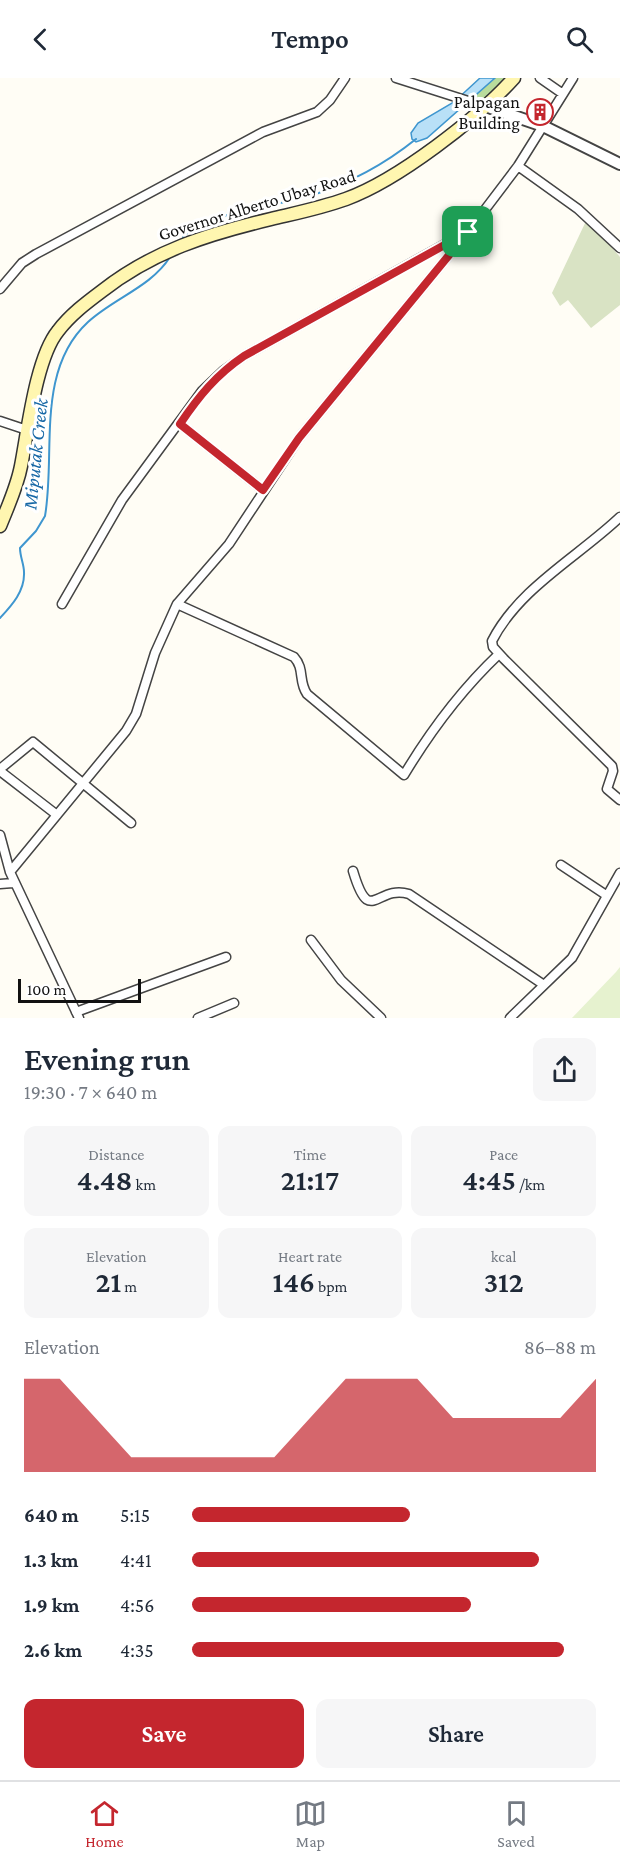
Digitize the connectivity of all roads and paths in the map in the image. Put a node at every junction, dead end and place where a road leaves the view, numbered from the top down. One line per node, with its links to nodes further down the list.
1 (345, 78): 13 (street)
2 (396, 78): 7 (street)
3 (514, 78): 7 (main road, Governor Alberto Ubay Road)
4 (540, 78): 6 (street)
5 (573, 78): 6 (street)
6 (563, 94): 8 (street)
7 (488, 107): 8 (street); 16 (main road, Governor Alberto Ubay Road)
8 (543, 126): 9 (street); 10 (street)
9 (620, 164)
10 (518, 166): 11 (street); 12 (street)
11 (468, 232): 15 (street); 17 (street)
12 (620, 248)
13 (0, 290)
14 (0, 420): 16 (street)
15 (180, 424): 17 (street); 20 (street)
16 (27, 430): 19 (main road, Governor Alberto Ubay Road)
17 (263, 490): 21 (street)
18 (620, 517): 22 (street)
19 (0, 526)
20 (62, 604)
21 (177, 604): 22 (street); 24 (street)
22 (499, 654): 25 (street)
23 (0, 770): 24 (street); 26 (street)
24 (84, 783): 26 (street); 27 (street)
25 (620, 800)
26 (57, 815): 31 (street)
27 (131, 823)
28 (0, 836): 31 (street)
29 (561, 865): 35 (street)
30 (353, 871): 38 (street)
31 (10, 872): 33 (street)
32 (620, 873): 35 (street)
33 (13, 883): 34 (street); 40 (street)
34 (0, 884)
35 (606, 895): 38 (street)
36 (311, 940): 42 (street)
37 (226, 957): 40 (street)
38 (544, 985): 43 (street)
39 (234, 1003): 41 (street)
40 (78, 1015)
41 (198, 1018)
42 (381, 1018)
43 (510, 1018)

